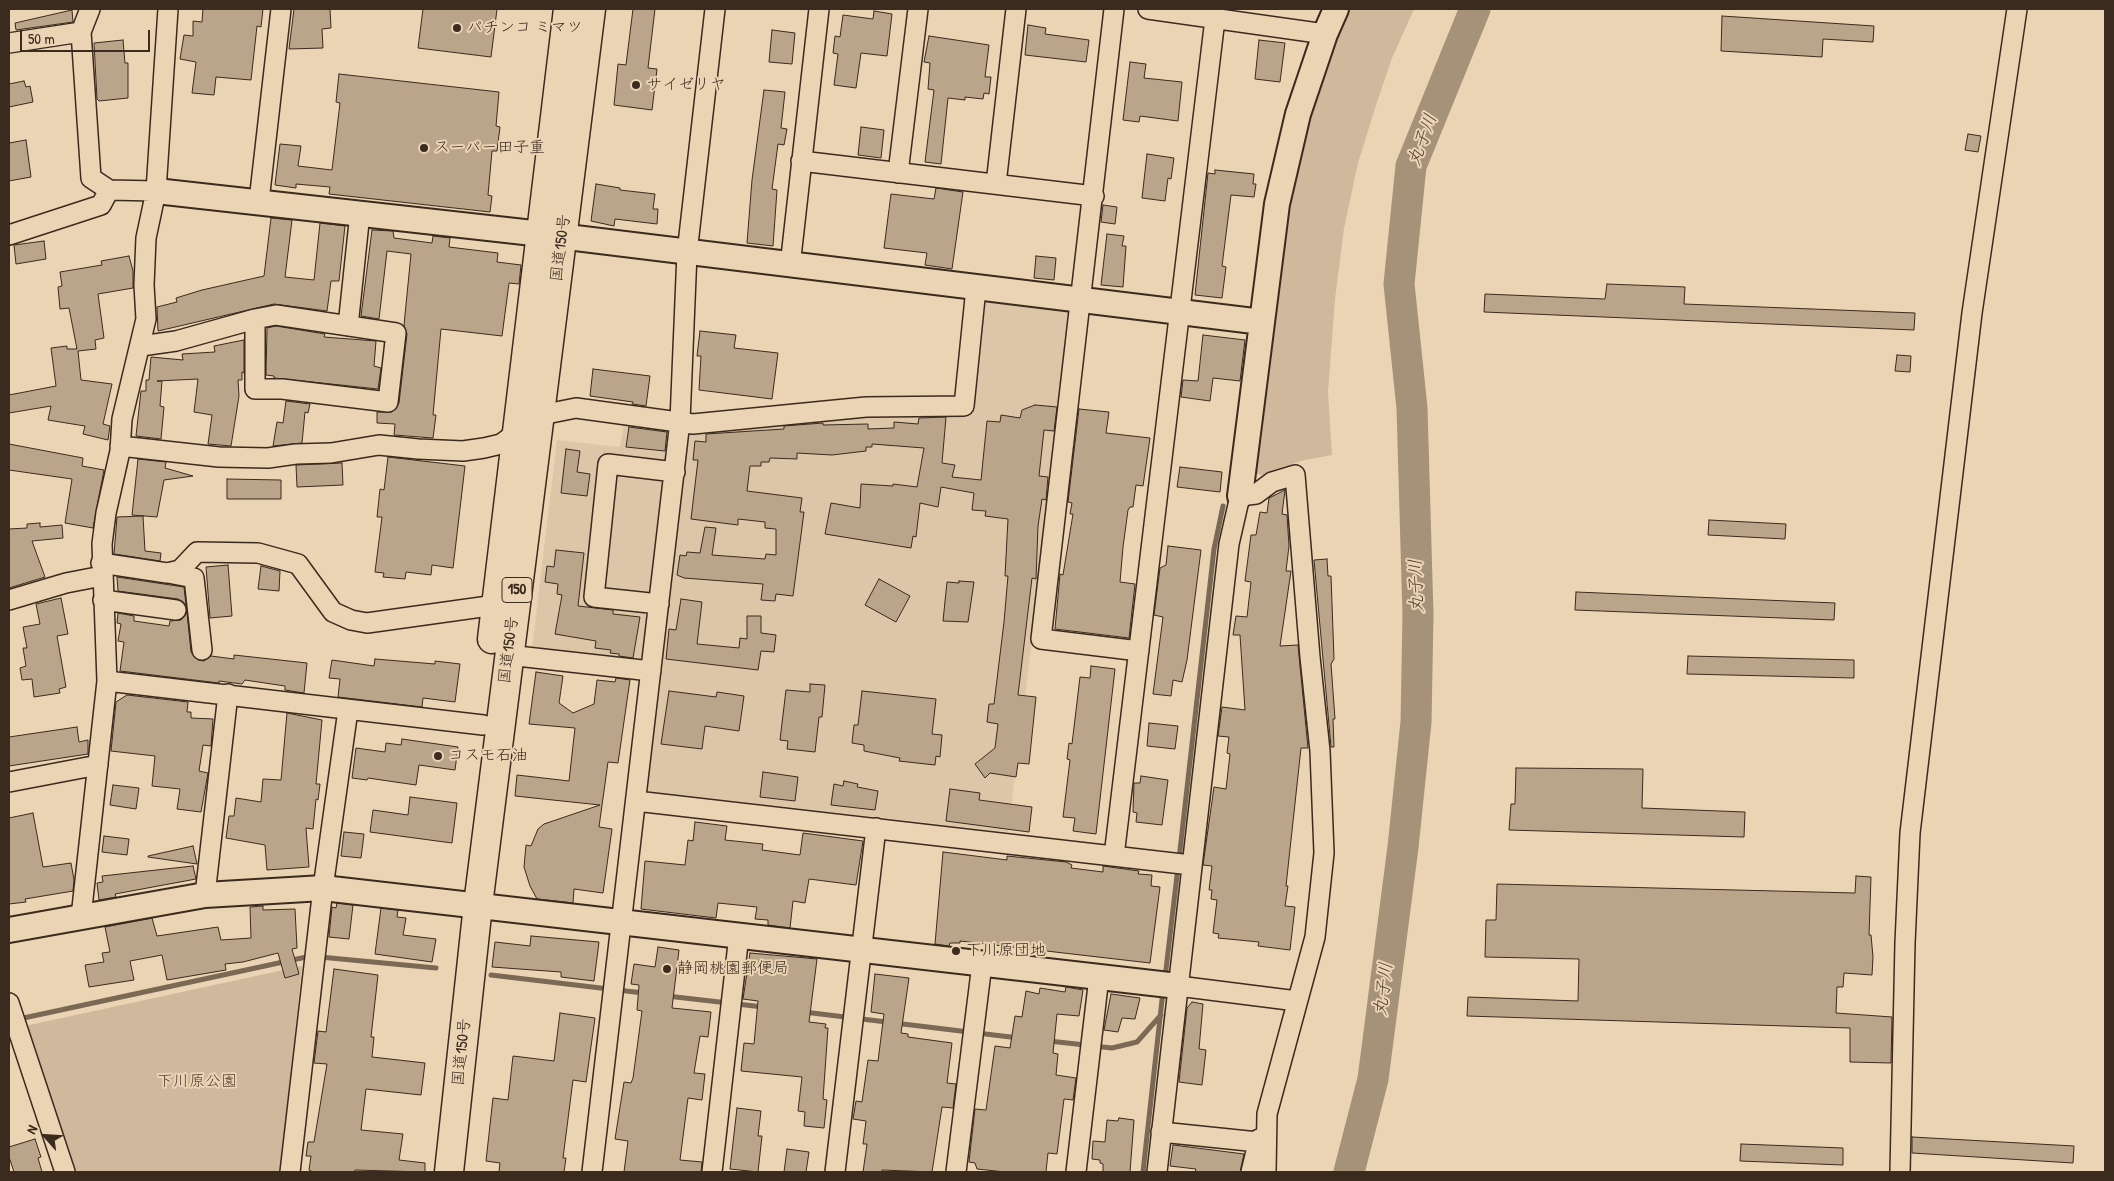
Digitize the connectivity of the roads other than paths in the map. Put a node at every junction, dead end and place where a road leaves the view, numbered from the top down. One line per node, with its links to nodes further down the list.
1 (90, 9): 15 (street)
2 (168, 9): 22 (street)
3 (281, 9): 24 (street)
4 (568, 9): 27 (highway, 国道150号 / 150)
5 (591, 9): 27 (highway, 国道150号 / 150)
6 (715, 9): 28 (street)
7 (819, 9): 18 (street)
8 (918, 9): 19 (street)
9 (1016, 9): 20 (street)
10 (1114, 9): 23 (street)
11 (1148, 9): 14 (street)
12 (1336, 9): 16 (street)
13 (2017, 9): 92 (street)
14 (1215, 19): 16 (street); 32 (street)
15 (81, 32): 17 (street); 21 (street)
16 (1324, 34): 34 (street)
17 (9, 43)
18 (801, 161): 19 (street); 29 (street)
19 (898, 173): 20 (street)
20 (996, 184): 23 (street)
21 (109, 190): 22 (street); 26 (street)
22 (156, 191): 24 (street); 36 (street)
23 (1094, 196): 31 (street)
24 (259, 201): 25 (street)
25 (360, 213): 27 (street); 35 (street)
26 (9, 234)
27 (552, 235): 28 (street); 37 (highway, 国道150号 / 150); 39 (highway, 国道150号 / 150)
28 (687, 253): 29 (street); 38 (street)
29 (790, 266): 30 (street)
30 (976, 288): 31 (street); 38 (street)
31 (1082, 300): 32 (street); 51 (street)
32 (1179, 312): 34 (street); 51 (street)
33 (255, 319): 35 (street); 35 (street); 36 (street)
34 (1262, 322): 42 (street)
35 (348, 326)
36 (141, 346): 40 (street)
37 (541, 415): 38 (street); 52 (highway, 国道150号 / 150)
38 (680, 421): 41 (street)
39 (516, 432): 40 (street); 48 (highway, 国道150号 / 150)
40 (120, 446): 43 (street)
41 (675, 472): 47 (street); 47 (street)
42 (1240, 496): 63 (street); 75 (street)
43 (101, 570): 44 (street); 45 (street); 46 (street)
44 (167, 573): 48 (street); 50 (street)
45 (9, 600)
46 (103, 600): 49 (street); 54 (street)
47 (659, 604): 53 (street)
48 (496, 605): 57 (highway, 国道150号 / 150)
49 (176, 610)
50 (202, 650)
51 (1139, 650): 62 (street)
52 (508, 655): 53 (street); 66 (highway, 国道150号 / 150)
53 (651, 670): 60 (street)
54 (107, 681): 55 (street); 58 (street)
55 (228, 694): 56 (street); 65 (street)
56 (348, 710): 57 (street); 64 (street)
57 (483, 725): 66 (highway, 国道150号 / 150)
58 (98, 765): 59 (street); 67 (street)
59 (9, 782)
60 (636, 801): 61 (street); 68 (street)
61 (876, 828): 62 (street); 71 (street)
62 (1114, 856): 63 (street)
63 (1191, 865): 74 (street)
64 (323, 888): 65 (street); 66 (street); 81 (street)
65 (205, 895): 67 (street)
66 (469, 904): 68 (street); 82 (highway, 国道150号 / 150); 83 (highway, 国道150号 / 150)
67 (81, 916): 69 (street)
68 (623, 921): 70 (street); 84 (street)
69 (9, 930)
70 (739, 935): 71 (street); 85 (street)
71 (860, 949): 72 (street); 86 (street)
72 (982, 964): 73 (street); 87 (street)
73 (1098, 977): 74 (street); 88 (street)
74 (1178, 986): 75 (street); 78 (street)
75 (1297, 1001): 77 (street)
76 (9, 1003): 80 (street)
77 (1266, 1114): 79 (street); 91 (street)
78 (1161, 1132): 79 (street); 89 (street)
79 (1258, 1142): 90 (street)
80 (65, 1172)
81 (290, 1172)
82 (431, 1172)
83 (449, 1172)
84 (592, 1172)
85 (712, 1172)
86 (835, 1172)
87 (956, 1172)
88 (1076, 1172)
89 (1157, 1172)
90 (1251, 1172)
91 (1266, 1172)
92 (1900, 1172)

